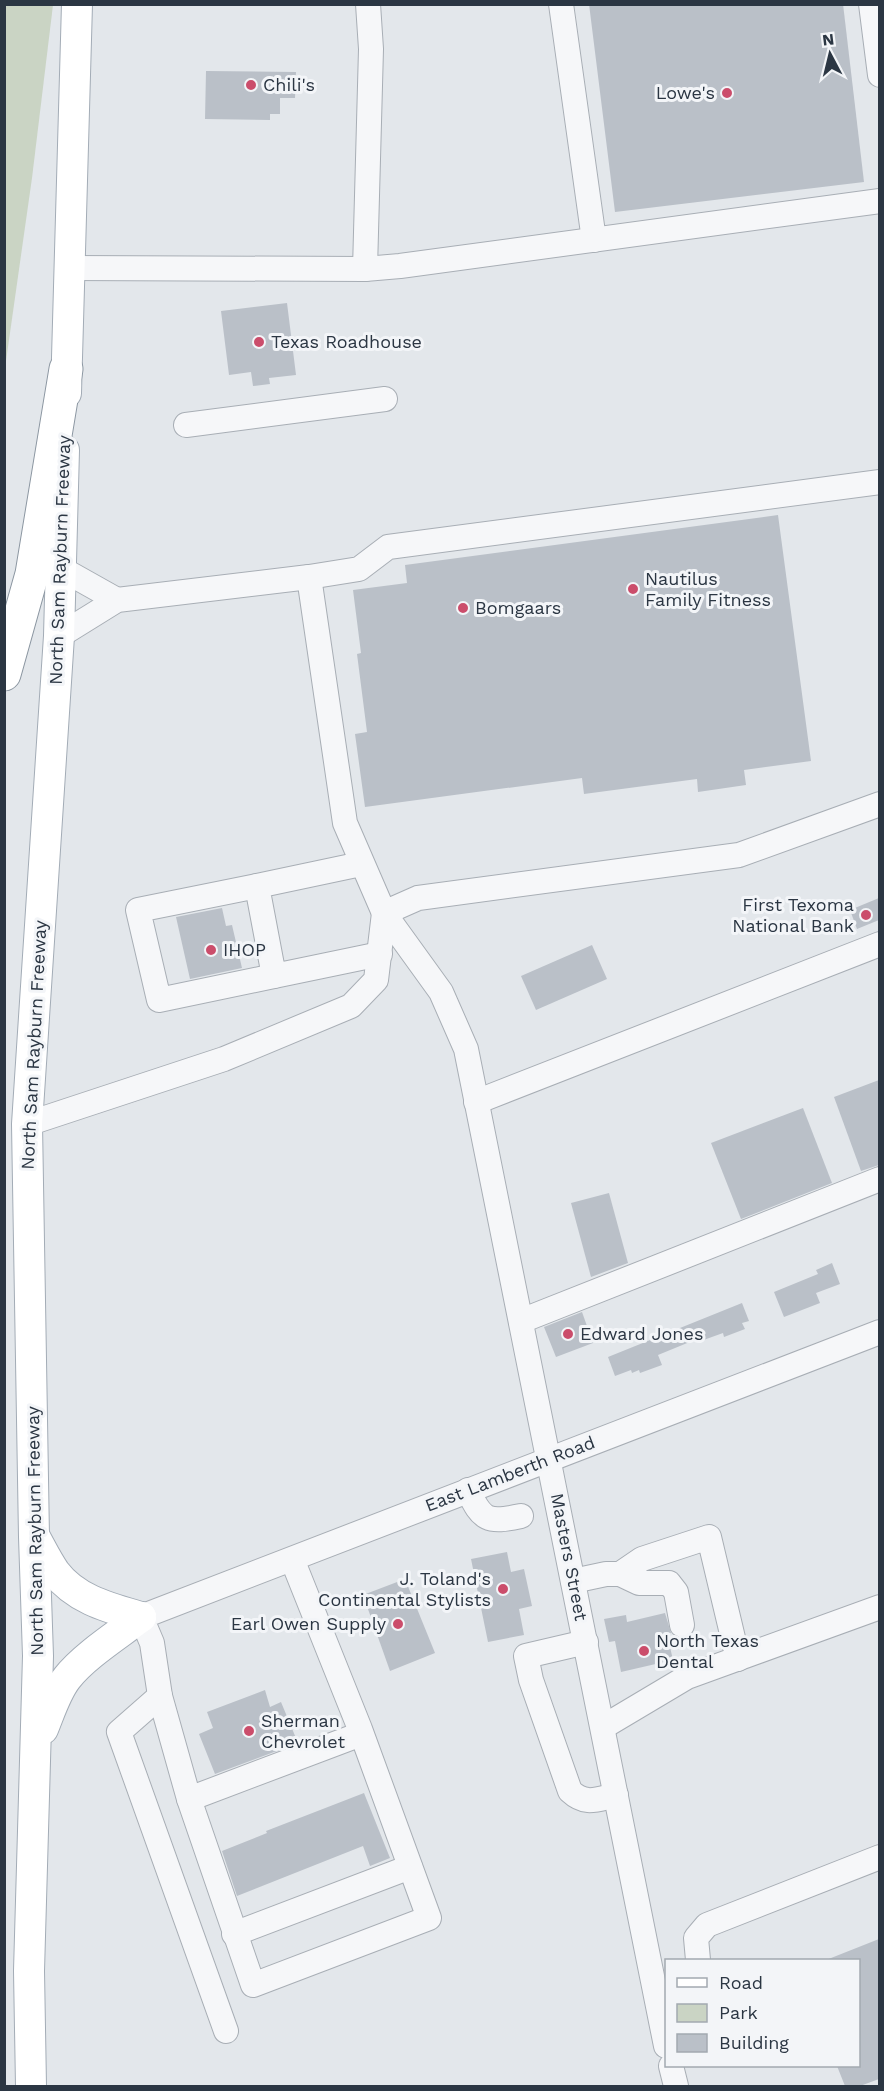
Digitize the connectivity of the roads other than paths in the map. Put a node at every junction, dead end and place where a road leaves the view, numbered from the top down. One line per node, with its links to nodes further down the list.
1 (77, 4): 8 (main road, North Sam Rayburn Freeway)
2 (368, 4): 9 (street)
3 (561, 4): 7 (street)
4 (871, 4): 5 (street)
5 (879, 75)
6 (879, 201): 7 (street)
7 (594, 240): 9 (street)
8 (70, 268): 9 (street); 10 (main road, North Sam Rayburn Freeway)
9 (365, 269)
10 (66, 369): 14 (main road, North Sam Rayburn Freeway); 18 (highway)
11 (385, 399): 12 (street)
12 (186, 425)
13 (879, 482): 15 (street)
14 (60, 568): 16 (street); 17 (main road, North Sam Rayburn Freeway)
15 (309, 577): 16 (street); 20 (street, Masters Street)
16 (117, 600): 17 (street)
17 (59, 636): 27 (main road, North Sam Rayburn Freeway)
18 (4, 674)
19 (879, 804): 22 (street)
20 (361, 864): 21 (street); 22 (street, Masters Street)
21 (257, 886): 25 (street); 25 (street)
22 (384, 914): 24 (street); 26 (street, Masters Street)
23 (879, 944): 26 (street)
24 (380, 954): 25 (street); 27 (street)
25 (274, 976)
26 (477, 1102): 29 (street, Masters Street)
27 (27, 1124): 34 (main road, North Sam Rayburn Freeway)
28 (879, 1179): 29 (street)
29 (521, 1322): 31 (street, Masters Street)
30 (879, 1332): 31 (street, East Lamberth Road)
31 (549, 1459): 32 (street, East Lamberth Road); 37 (street, Masters Street)
32 (468, 1490): 33 (street); 35 (street, East Lamberth Road)
33 (521, 1516)
34 (34, 1537): 39 (main road); 46 (main road, North Sam Rayburn Freeway)
35 (292, 1559): 39 (street, East Lamberth Road); 45 (street)
36 (620, 1574): 37 (street); 40 (street); 42 (street)
37 (573, 1581): 41 (street, Masters Street)
38 (879, 1607): 42 (street)
39 (141, 1617): 43 (street); 46 (main road)
40 (682, 1625)
41 (586, 1642): 44 (street, Masters Street); 47 (street)
42 (738, 1659): 44 (street)
43 (160, 1696): 48 (street); 53 (street)
44 (603, 1727): 47 (street, Masters Street)
45 (361, 1734): 48 (street); 50 (street)
46 (37, 1746): 56 (main road, North Sam Rayburn Freeway)
47 (616, 1795): 54 (street, Masters Street)
48 (189, 1799): 51 (street)
49 (879, 1857): 52 (street)
50 (410, 1867): 51 (street); 51 (street)
51 (234, 1934)
52 (698, 1959)
53 (226, 2031)
54 (665, 2033)
55 (671, 2067): 57 (street)
56 (31, 2086)
57 (676, 2086)

